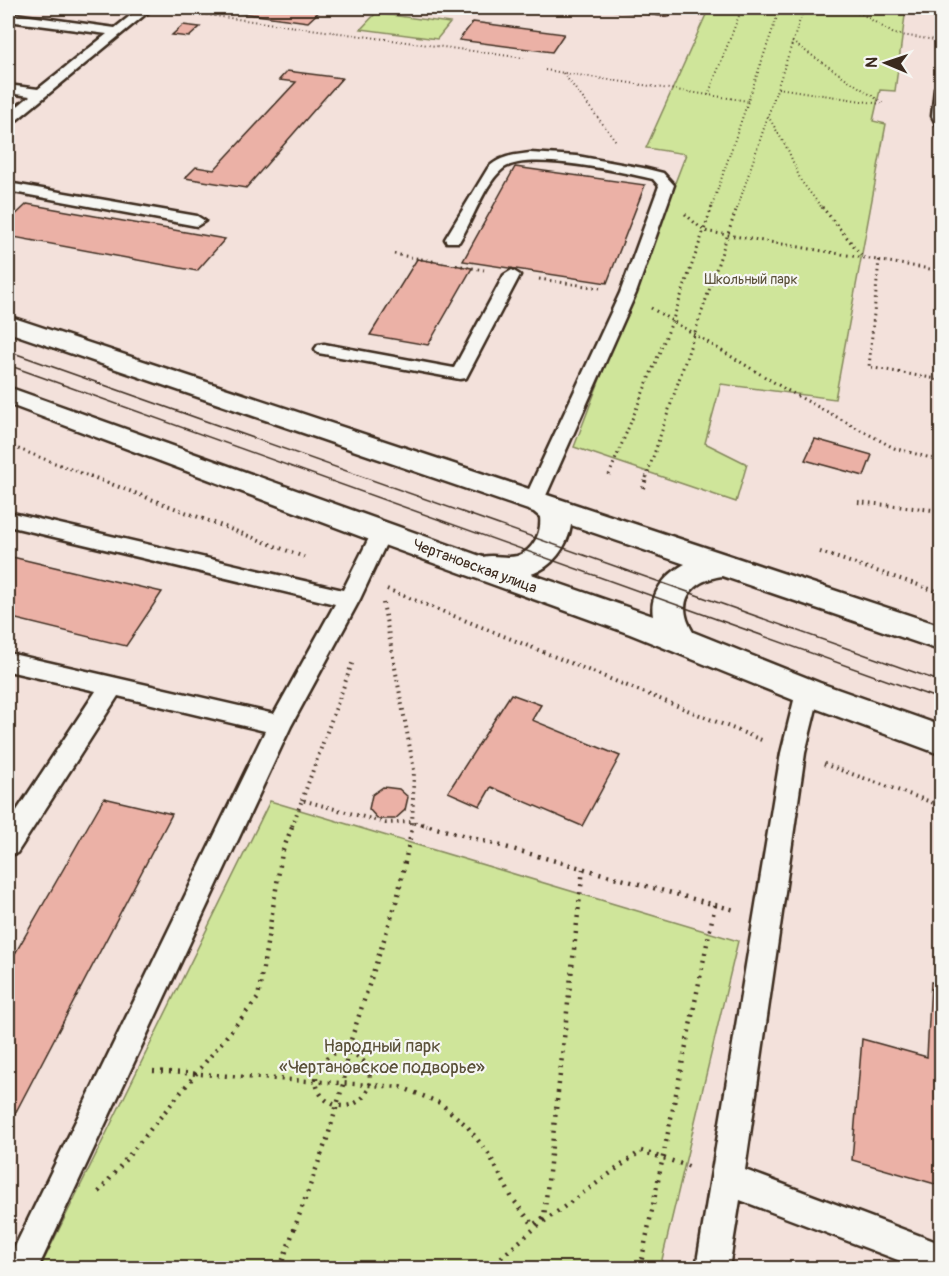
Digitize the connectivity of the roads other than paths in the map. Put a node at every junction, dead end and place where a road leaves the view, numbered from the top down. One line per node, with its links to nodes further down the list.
1 (147, 8): 3 (lane)
2 (8, 17): 3 (lane)
3 (117, 32): 6 (lane)
4 (942, 88): 8 (lane)
5 (8, 89): 6 (lane)
6 (40, 93): 7 (lane)
7 (8, 120)
8 (942, 123)
9 (8, 187): 10 (lane)
10 (197, 220)
11 (453, 239): 16 (lane)
12 (512, 275): 14 (lane)
13 (8, 324): 16 (main road)
14 (324, 349)
15 (8, 395): 18 (main road, Чертановская улица)
16 (539, 502): 19 (main road); 20 (main road)
17 (8, 519): 21 (lane)
18 (381, 532): 20 (main road, Чертановская улица); 21 (lane)
19 (724, 565): 22 (main road); 23 (main road)
20 (474, 566): 23 (main road, Чертановская улица)
21 (349, 599): 27 (lane)
22 (942, 639)
23 (681, 640): 26 (main road, Чертановская улица)
24 (8, 662): 25 (lane)
25 (111, 688): 27 (lane); 29 (lane)
26 (808, 692): 28 (main road, Чертановская улица); 30 (lane)
27 (280, 725): 32 (lane)
28 (942, 741)
29 (8, 844)
30 (728, 1179): 31 (lane); 33 (lane)
31 (942, 1261)
32 (21, 1269)
33 (713, 1269)

